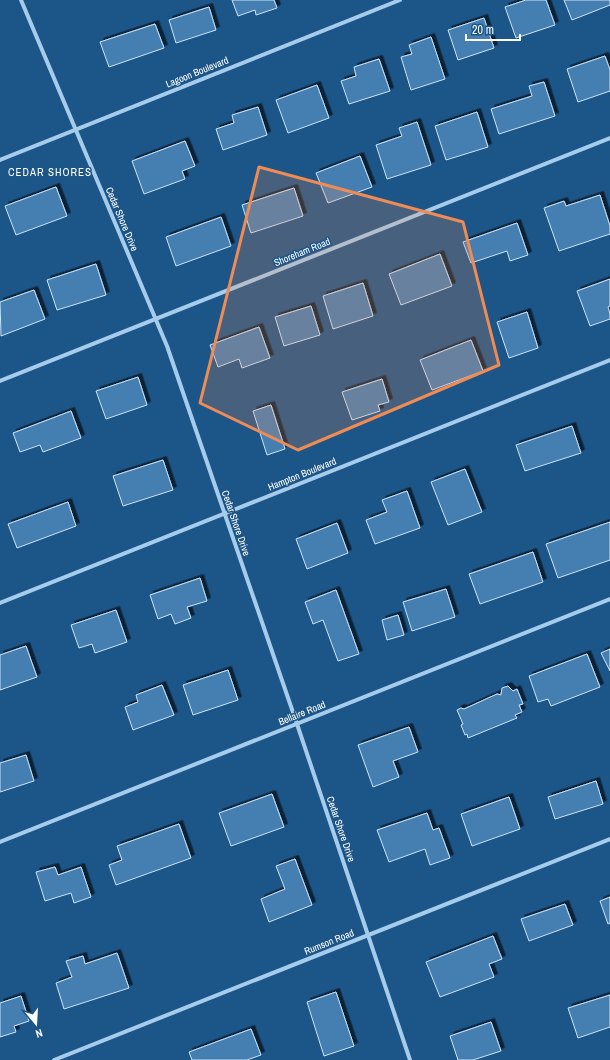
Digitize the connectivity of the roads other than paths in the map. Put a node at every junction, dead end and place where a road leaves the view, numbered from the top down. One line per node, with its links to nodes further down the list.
1 (22, 0): 3 (street, Cedar Shore Drive)
2 (400, 0): 3 (street, Lagoon Boulevard)
3 (76, 129): 5 (street, Lagoon Boulevard); 6 (street, Cedar Shore Drive)
4 (610, 138): 6 (street, Shoreham Road)
5 (0, 160)
6 (156, 319): 8 (street, Shoreham Road); 9 (street, Cedar Shore Drive)
7 (610, 360): 9 (street, Hampton Boulevard)
8 (0, 382)
9 (225, 513): 11 (street, Hampton Boulevard); 12 (street, Cedar Shore Drive)
10 (610, 599): 12 (street, Bellaire Road)
11 (0, 603)
12 (297, 724): 14 (street, Bellaire Road); 15 (street, Cedar Shore Drive)
13 (610, 839): 15 (street, Rumson Road)
14 (0, 842)
15 (368, 935): 16 (street, Rumson Road); 17 (street, Cedar Shore Drive)
16 (54, 1060)
17 (410, 1060)

